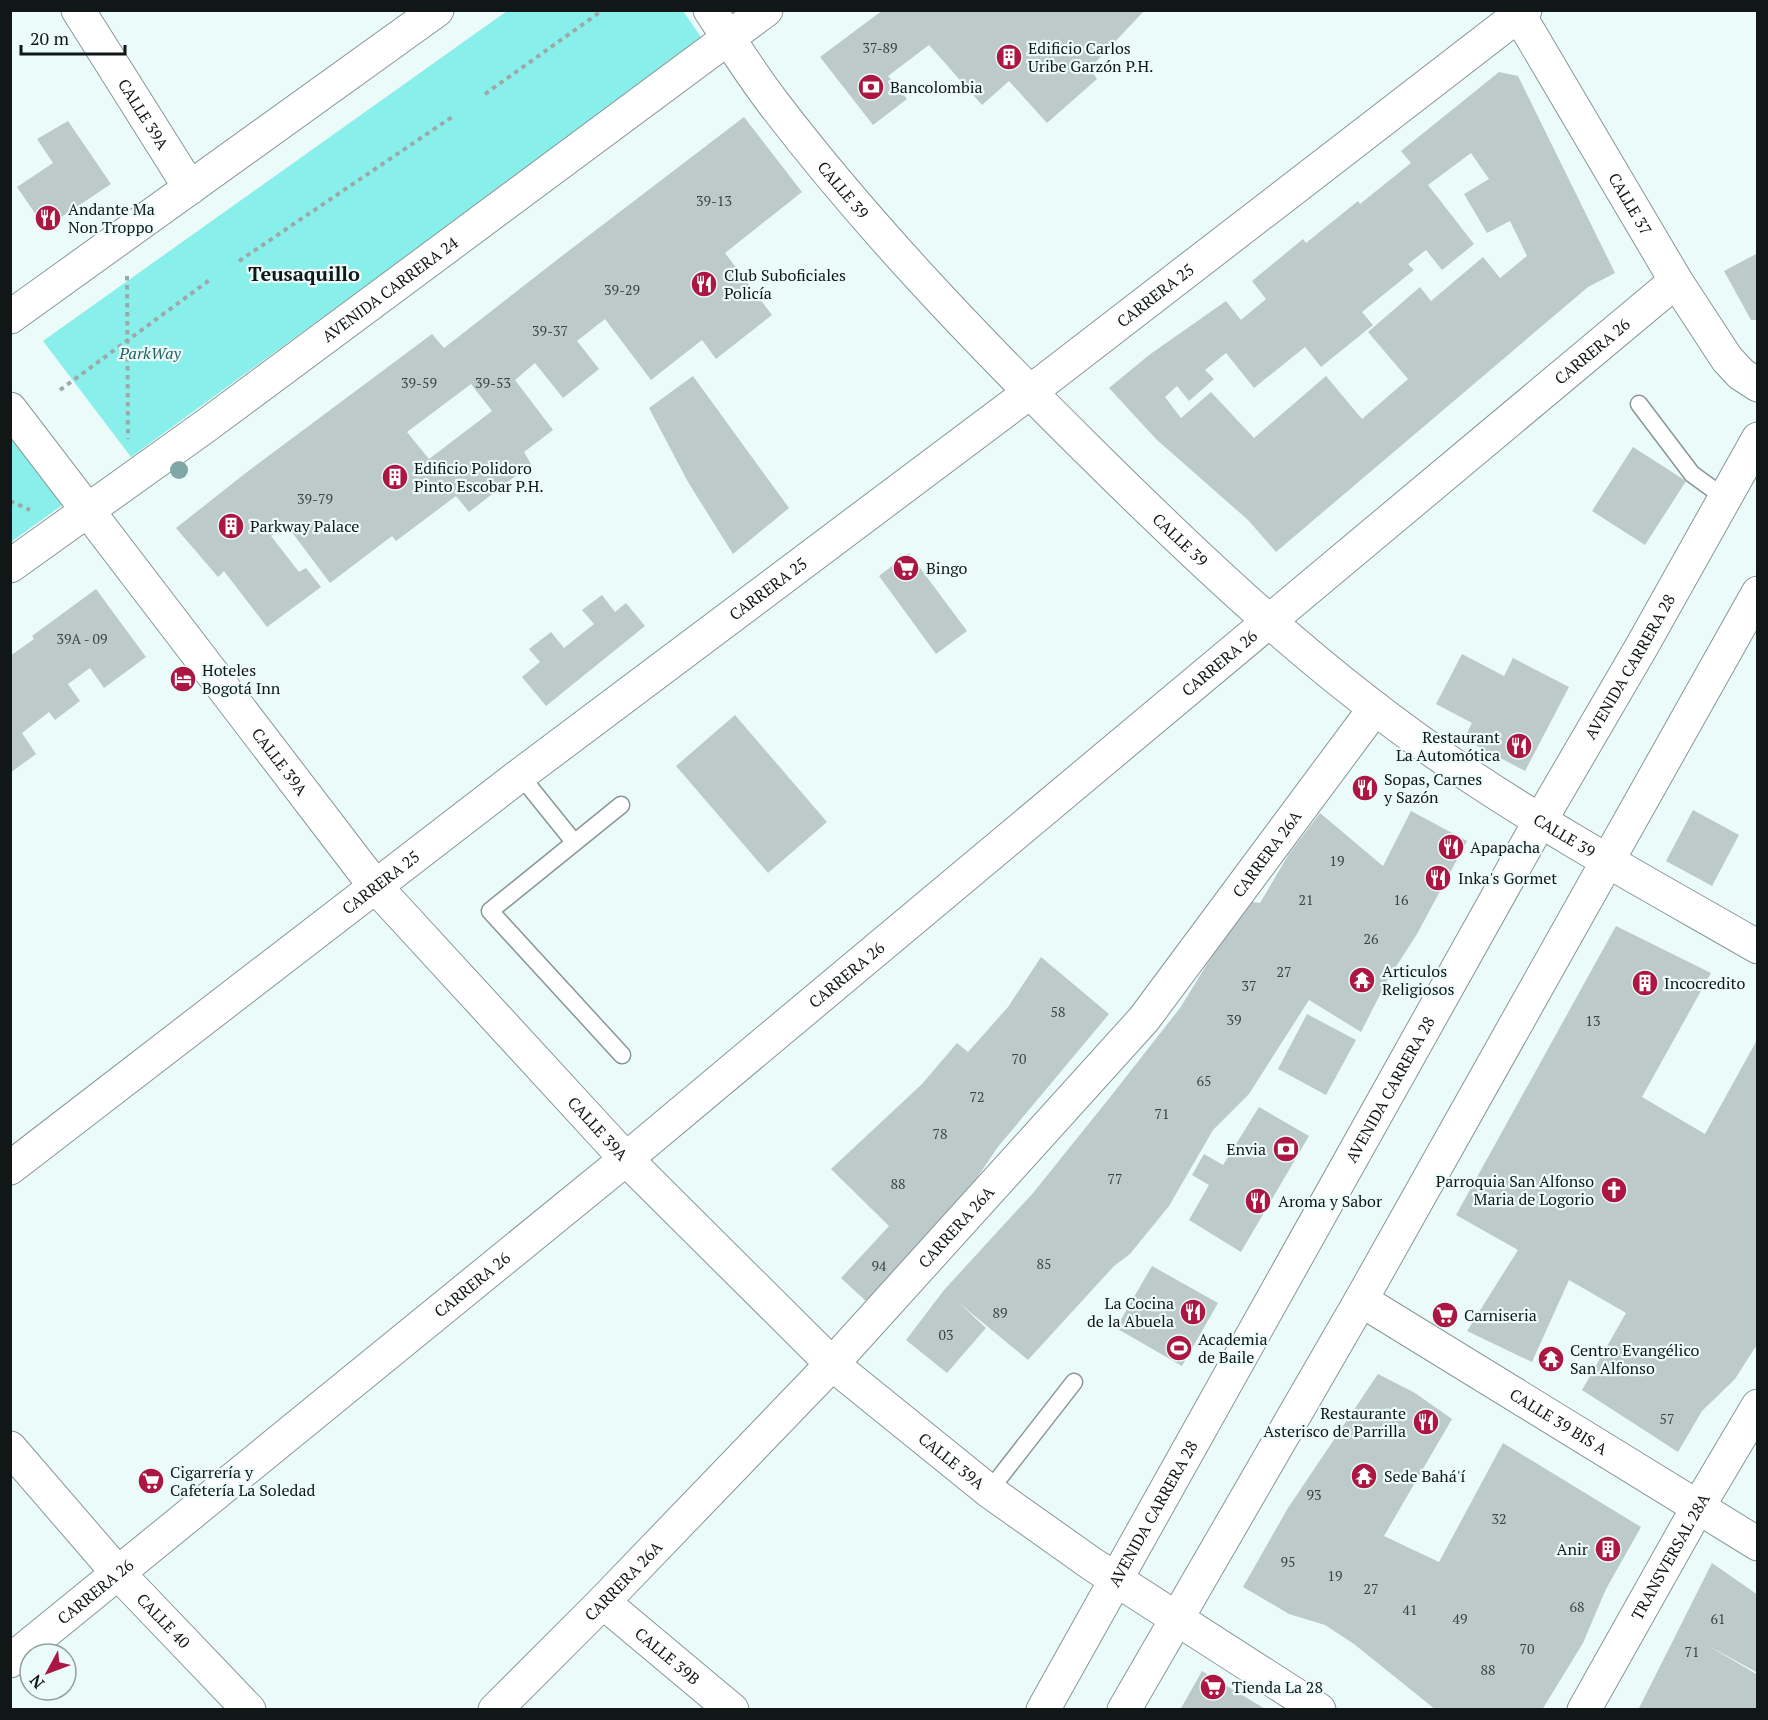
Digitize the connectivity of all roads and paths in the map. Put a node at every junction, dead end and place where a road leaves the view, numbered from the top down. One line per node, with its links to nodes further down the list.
1 (78, 10): 10 (street, CALLE 39A)
2 (437, 10): 10 (street)
3 (603, 10): 8 (path)
4 (710, 10): 7 (street, CALLE 39)
5 (765, 10): 7 (street, AVENIDA CARRERA 24)
6 (1519, 12): 14 (street, CALLE 37); 19 (street, CARRERA 25)
7 (728, 37): 19 (street, CALLE 39); 23 (street, AVENIDA CARRERA 24)
8 (485, 94)
9 (452, 117): 12 (path)
10 (190, 188): 11 (street)
11 (127, 234): 15 (street); 16 (path)
12 (239, 261)
13 (211, 279): 16 (path)
14 (1676, 280): 17 (street, CALLE 37); 28 (street, CARRERA 26)
15 (10, 317)
16 (127, 342): 18 (path); 23 (path)
17 (1758, 386)
18 (60, 390)
19 (1030, 392): 28 (street, CALLE 39); 30 (street, CARRERA 25)
20 (1639, 404): 24 (lane)
21 (10, 410): 25 (street, CALLE 39A)
22 (1758, 439): 24 (street, AVENIDA CARRERA 28)
23 (128, 482): 25 (street, AVENIDA CARRERA 24)
24 (1725, 498): 32 (street, AVENIDA CARRERA 28)
25 (88, 511): 26 (street, AVENIDA CARRERA 24); 35 (street, CALLE 39A)
26 (10, 566)
27 (1758, 593): 34 (street)
28 (1269, 622): 29 (street, CALLE 39); 38 (street, CARRERA 26)
29 (1375, 708): 32 (street, CALLE 39); 41 (street, CARRERA 26A)
30 (520, 775): 33 (lane); 35 (street, CARRERA 25)
31 (621, 805): 33 (lane)
32 (1540, 821): 34 (street, CALLE 39); 49 (street, AVENIDA CARRERA 28)
33 (574, 842): 37 (lane)
34 (1607, 860): 36 (street, CALLE 39); 40 (street)
35 (375, 886): 38 (street, CALLE 39A); 39 (street, CARRERA 25)
36 (1758, 947)
37 (622, 1055)
38 (626, 1159): 41 (street, CALLE 39A); 48 (street, CARRERA 26)
39 (10, 1168)
40 (1361, 1300): 46 (street, CALLE 39 BIS A); 51 (street)
41 (832, 1364): 45 (street, CALLE 39A); 50 (street, CARRERA 26A)
42 (1074, 1382): 45 (lane)
43 (1758, 1406): 46 (street, TRANSVERSAL 28A)
44 (10, 1448): 48 (street, CALLE 40)
45 (989, 1491): 49 (street, CALLE 39A)
46 (1698, 1507): 47 (street, CALLE 39 BIS A); 59 (street, TRANSVERSAL 28A)
47 (1758, 1544)
48 (117, 1572): 52 (street, CARRERA 26); 53 (street, CALLE 40)
49 (1114, 1579): 51 (street, CALLE 39A); 56 (street, AVENIDA CARRERA 28)
50 (603, 1602): 54 (street, CARRERA 26A); 55 (street, CALLE 39B)
51 (1176, 1618): 57 (street); 58 (street, CALLE 39A)
52 (10, 1661)
53 (249, 1710)
54 (495, 1710)
55 (732, 1710)
56 (1043, 1710)
57 (1124, 1710)
58 (1319, 1710)
59 (1584, 1710)

